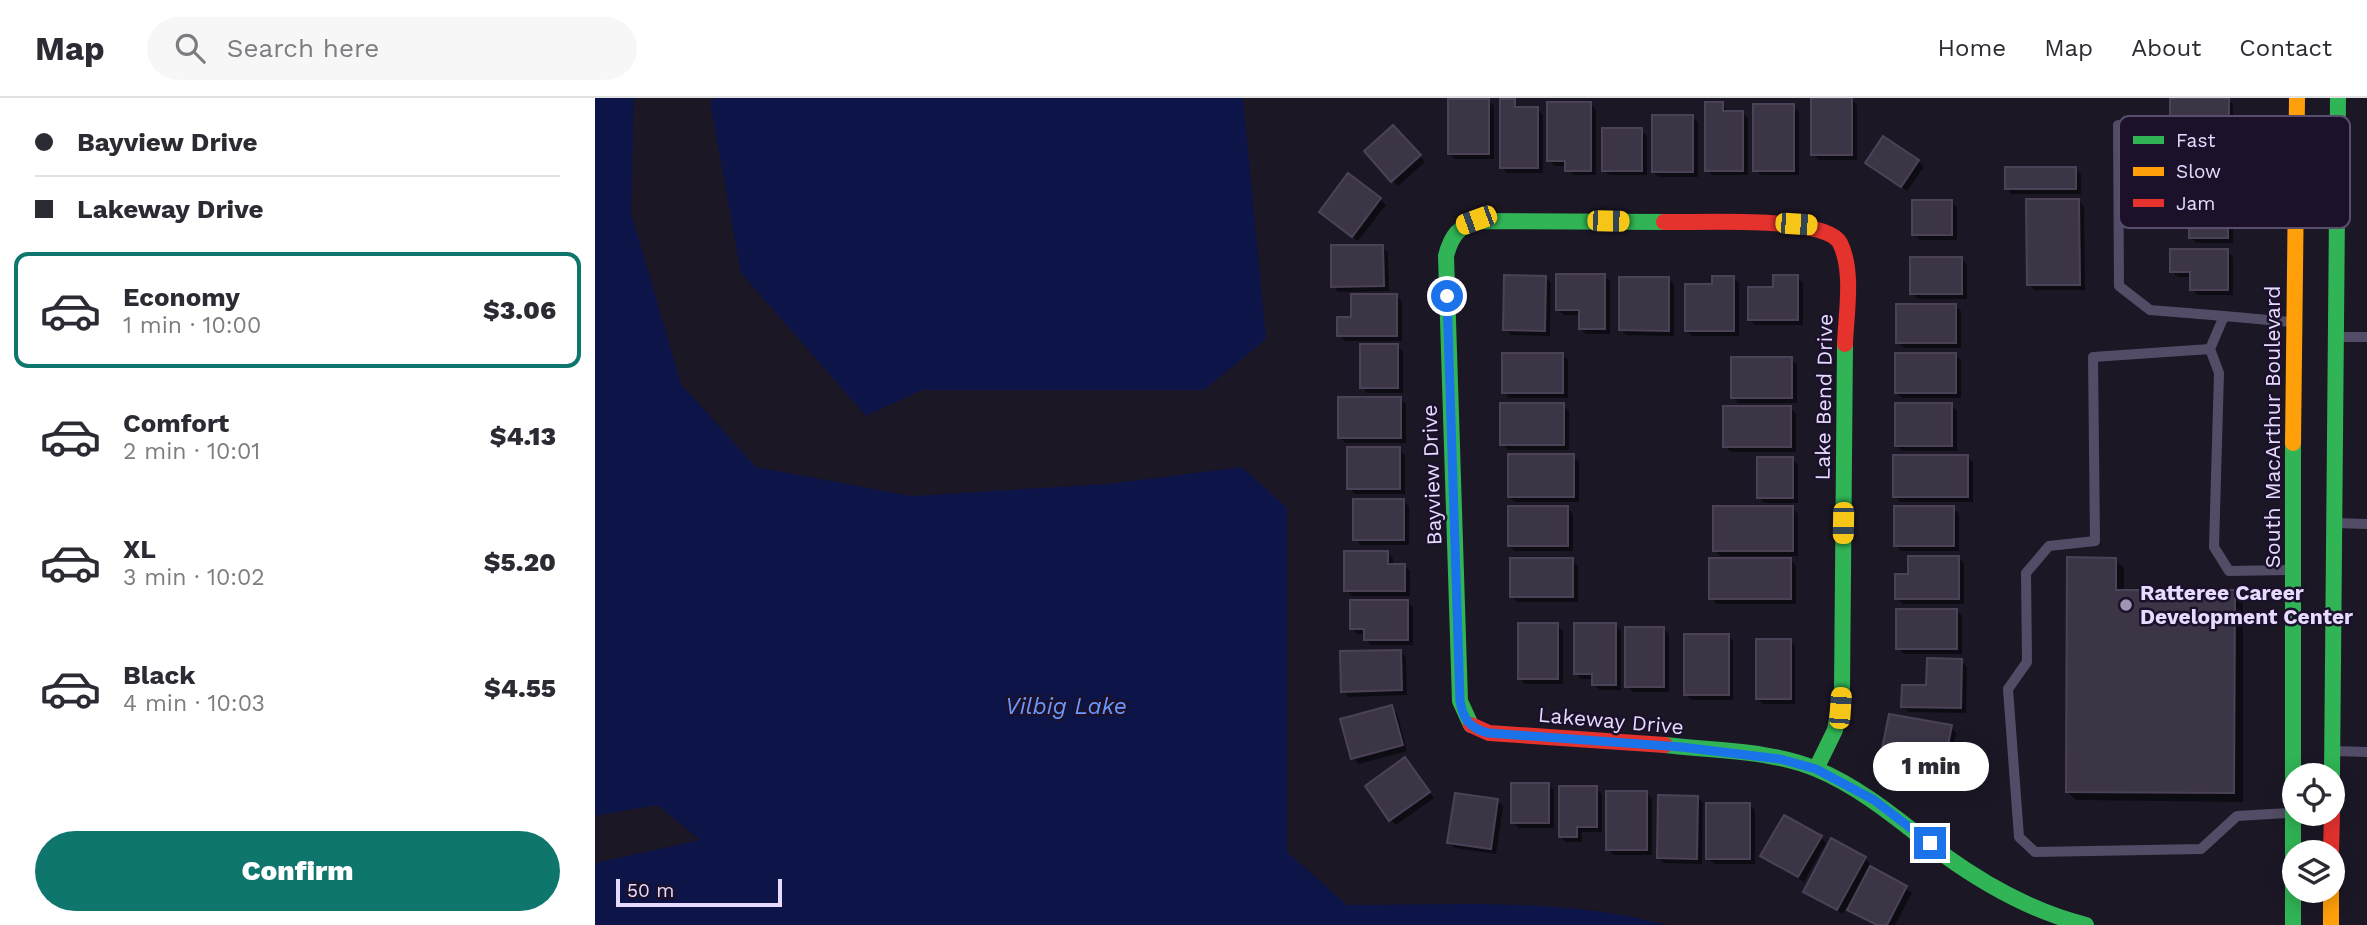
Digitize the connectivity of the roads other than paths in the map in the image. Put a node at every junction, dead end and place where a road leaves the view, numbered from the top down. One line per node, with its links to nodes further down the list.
1 (2297, 98): 3 (street, South MacArthur Boulevard)
2 (2337, 98): 4 (street, South MacArthur Boulevard)
3 (2297, 116)
4 (2337, 116)
5 (2118, 125): 9 (lane)
6 (2295, 228): 10 (street, South MacArthur Boulevard)
7 (2337, 228): 11 (street, South MacArthur Boulevard)
8 (1834, 233): 17 (street, Bayview Drive); 22 (street, Lake Bend Drive)
9 (2224, 316): 10 (lane); 13 (lane)
10 (2293, 322): 16 (street, South MacArthur Boulevard)
11 (2337, 337): 12 (lane); 14 (street, South MacArthur Boulevard)
12 (2367, 337)
13 (2210, 349): 16 (lane); 23 (lane)
14 (2333, 523): 15 (lane); 16 (street, South MacArthur Boulevard)
15 (2367, 524)
16 (2313, 569): 18 (street, South MacArthur Boulevard); 20 (street, South MacArthur Boulevard)
17 (1468, 723): 22 (street, Lakeway Drive)
18 (2332, 751): 19 (lane); 21 (street, South MacArthur Boulevard)
19 (2367, 752)
20 (2298, 763)
21 (2332, 763)
22 (1816, 769): 26 (street, Lakeway Drive)
23 (2282, 814)
24 (2294, 826): 27 (street, South MacArthur Boulevard)
25 (2331, 903): 28 (street)
26 (2087, 925)
27 (2293, 925)
28 (2331, 925)

